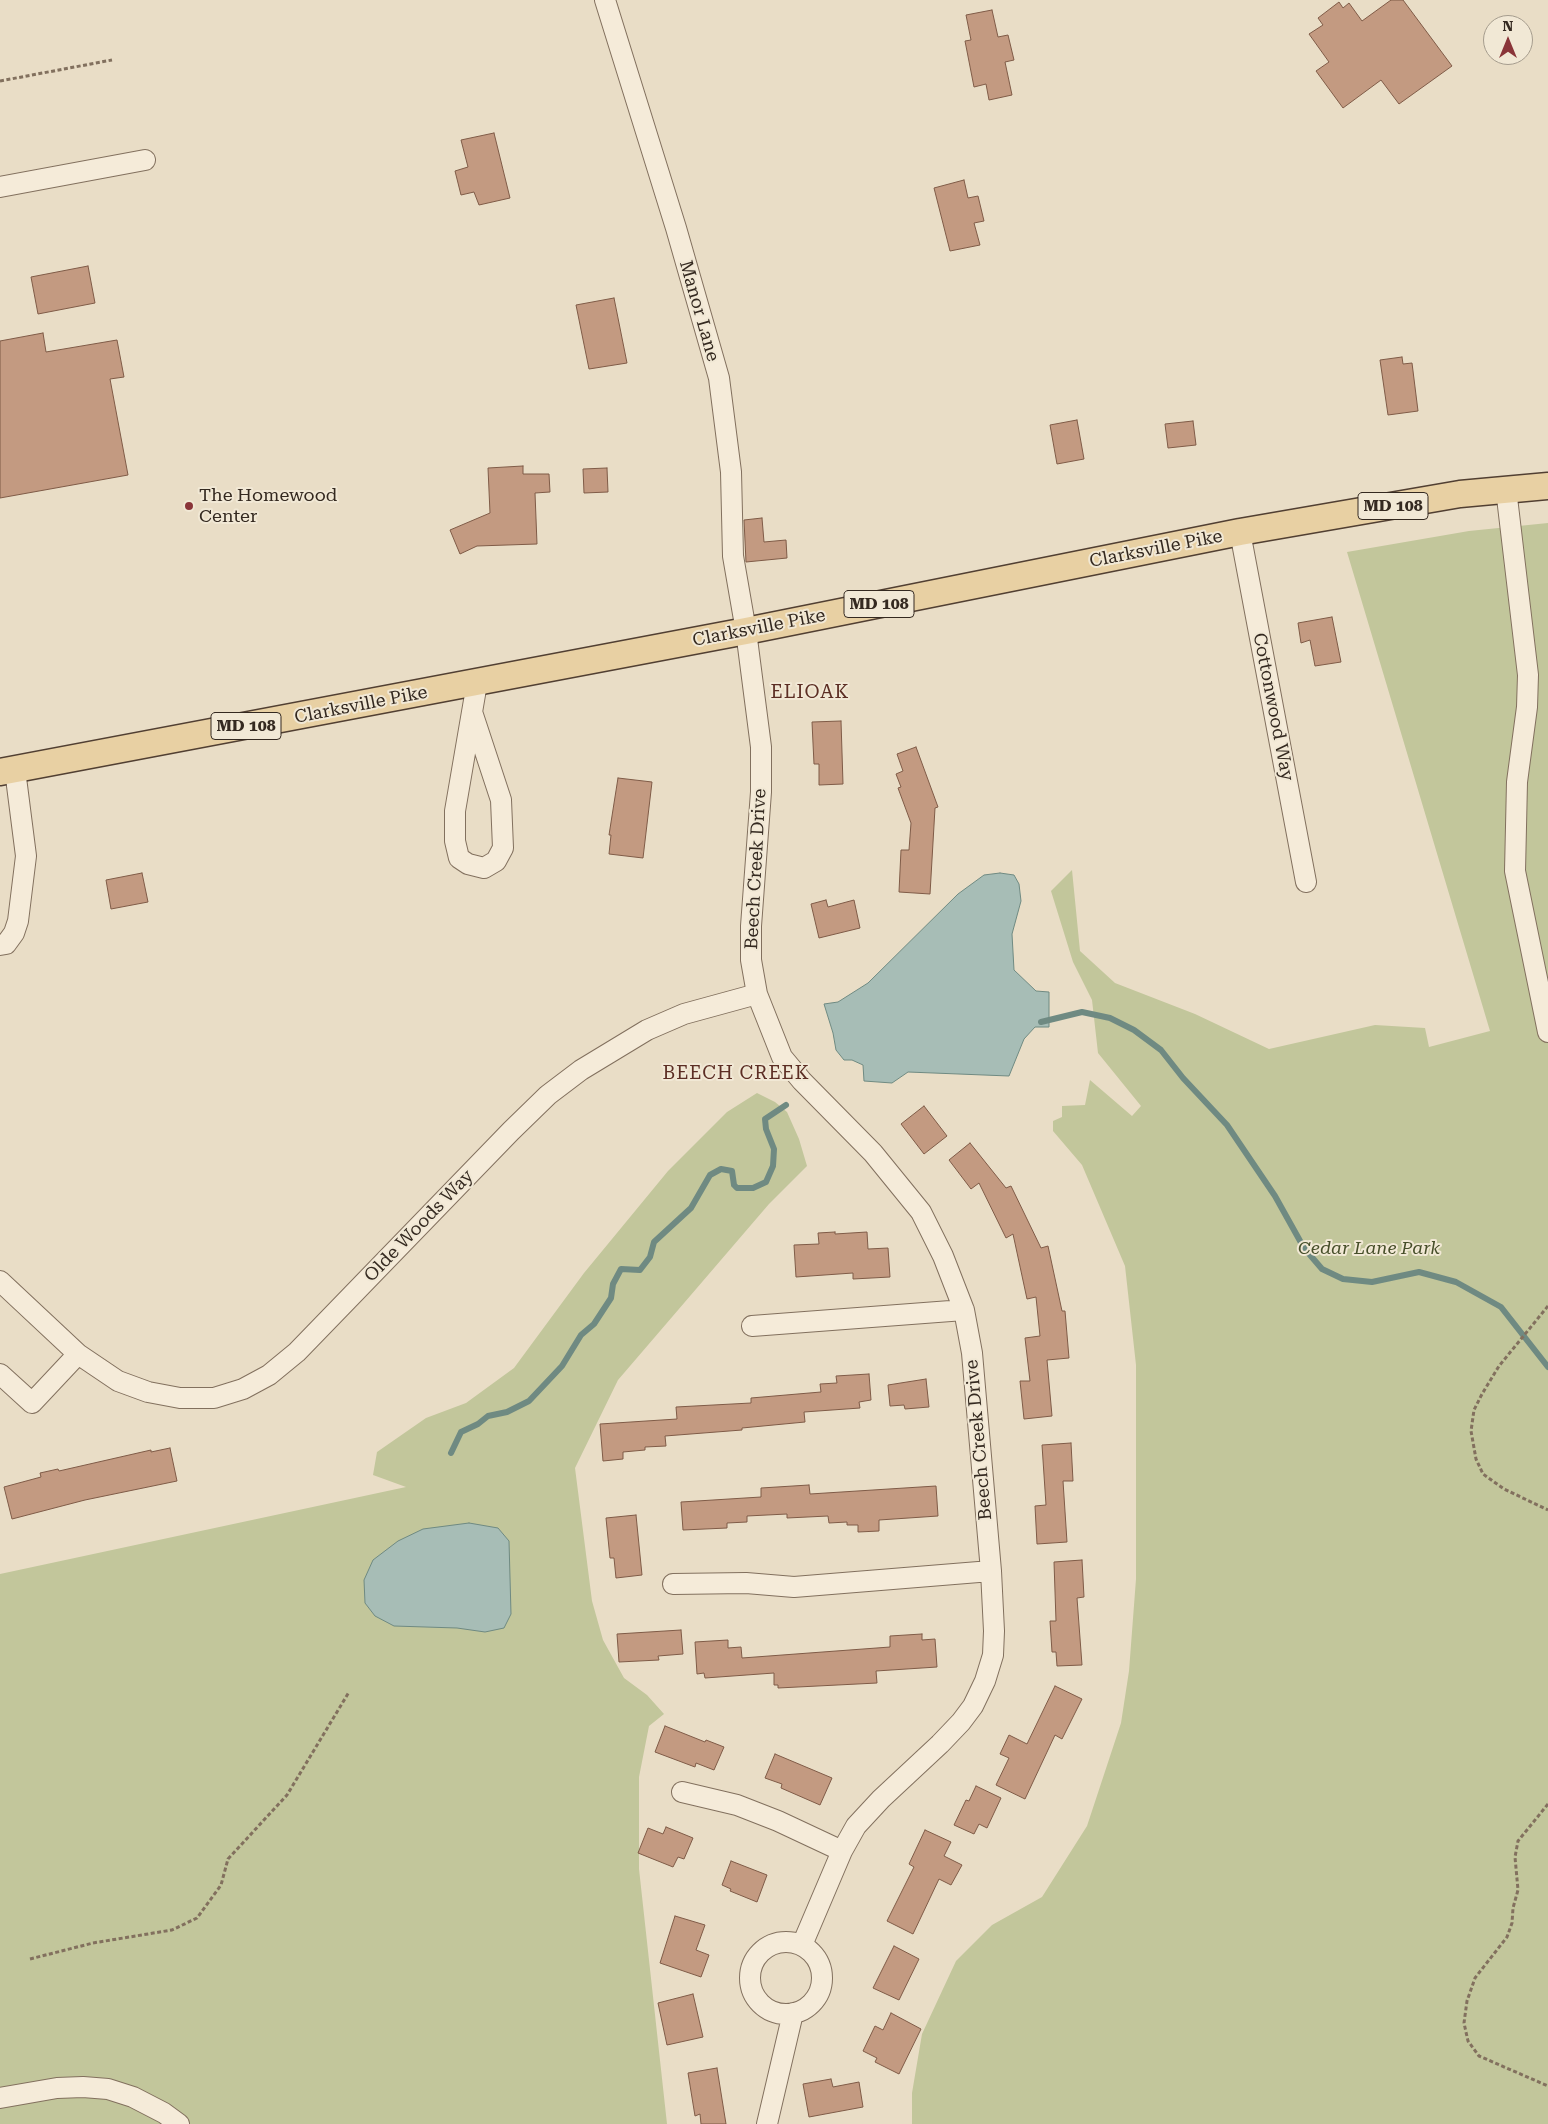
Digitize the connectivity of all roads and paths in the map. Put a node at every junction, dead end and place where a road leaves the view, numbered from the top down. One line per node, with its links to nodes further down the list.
1 (605, 0): 9 (street, Manor Lane)
2 (112, 60): 3 (path)
3 (0, 81)
4 (145, 160): 5 (street)
5 (0, 187)
6 (1548, 486): 7 (main road, Clarksville Pike / MD 108)
7 (1506, 489): 8 (main road, Clarksville Pike / MD 108); 16 (street)
8 (1240, 532): 9 (main road, Clarksville Pike / MD 108); 13 (street, Cottonwood Way)
9 (746, 631): 10 (main road, Clarksville Pike / MD 108); 15 (street, Beech Creek Drive)
10 (477, 683): 11 (street); 12 (main road, Clarksville Pike / MD 108)
11 (472, 712): 11 (street)
12 (8, 771): 14 (street)
13 (1306, 882)
14 (0, 945)
15 (757, 994): 19 (street, Beech Creek Drive); 21 (street, Olde Woods Way)
16 (1548, 1032)
17 (0, 1281): 21 (street, Olde Woods Way)
18 (1548, 1306): 23 (path)
19 (964, 1310): 20 (street); 24 (street, Beech Creek Drive)
20 (752, 1326)
21 (78, 1354): 22 (street)
22 (0, 1374)
23 (1548, 1510)
24 (991, 1571): 25 (street); 29 (street, Beech Creek Drive)
25 (673, 1584)
26 (350, 1692): 31 (path)
27 (682, 1792): 29 (street)
28 (1548, 1804): 33 (path)
29 (842, 1851): 30 (street, Beech Creek Drive)
30 (802, 1945): 32 (street); 32 (street)
31 (30, 1959)
32 (793, 2013): 36 (street)
33 (1548, 2086)
34 (0, 2098): 35 (street)
35 (179, 2124)
36 (767, 2124)

